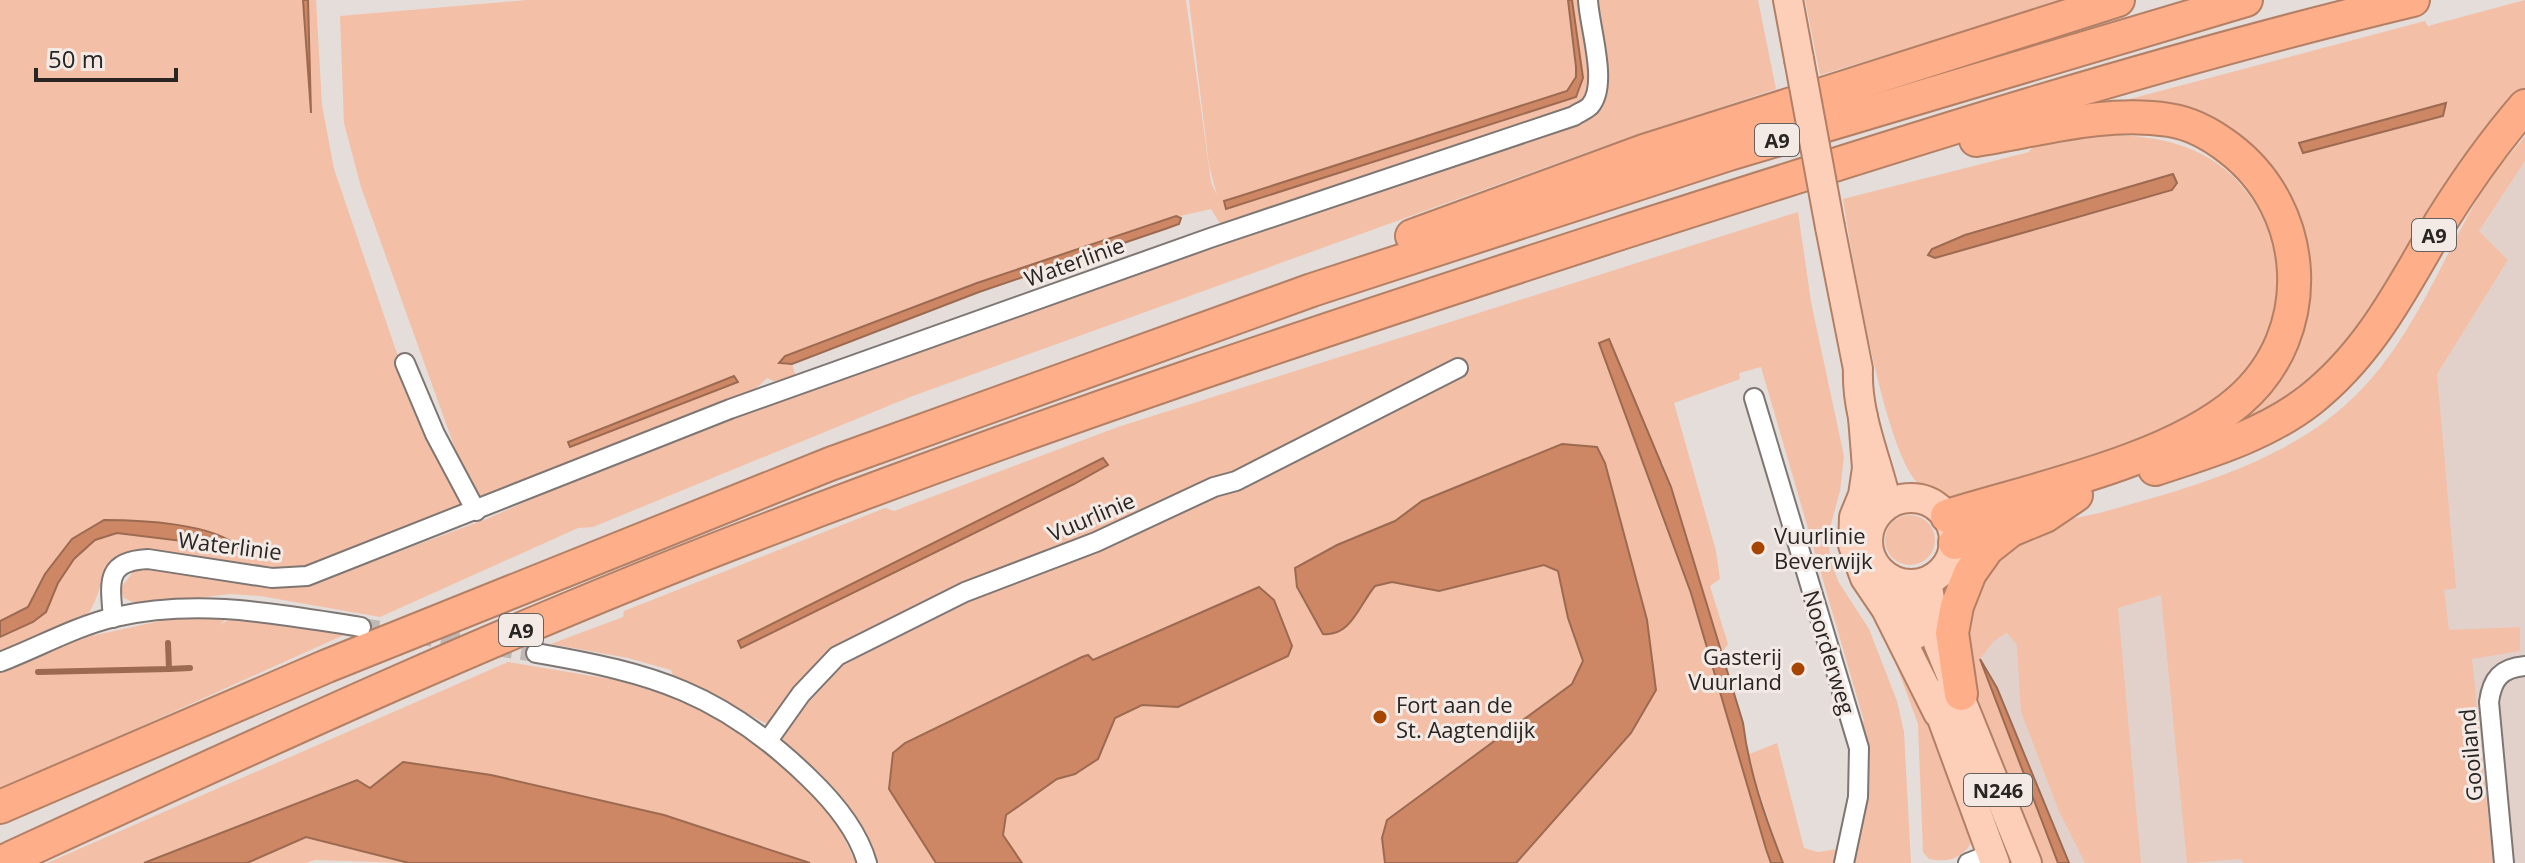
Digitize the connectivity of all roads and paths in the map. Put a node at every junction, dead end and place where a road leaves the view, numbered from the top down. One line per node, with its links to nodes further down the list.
1 (1588, 0): 16 (street, Waterlinie)
2 (1788, 0): 11 (main road, N246, bridge)
3 (2118, 0): 8 (highway, A9)
4 (2246, 0): 8 (highway, A9)
5 (2413, 0): 7 (highway, A9)
6 (2525, 106): 14 (highway, A9)
7 (1848, 160): 17 (highway, A9); 29 (highway, A9)
8 (1312, 290): 27 (highway, A9)
9 (405, 363): 16 (street)
10 (1458, 368): 26 (street, Vuurlinie)
11 (1858, 369): 13 (main road, N246); 15 (main road, N246)
12 (1754, 398): 31 (street, Noorderweg)
13 (1863, 417): 15 (main road, N246); 25 (main road, N246)
14 (2076, 495): 17 (highway, A9); 25 (highway)
15 (1898, 501): 17 (main road); 19 (main road, N246)
16 (476, 511): 20 (street, Waterlinie)
17 (1951, 529): 18 (main road)
18 (1927, 582): 19 (main road); 25 (main road, N246)
19 (1898, 583): 25 (main road, N246)
20 (113, 618): 21 (street); 23 (street)
21 (361, 627)
22 (536, 653): 26 (street)
23 (0, 662)
24 (2525, 666): 33 (street, Gooiland)
25 (1949, 703): 28 (main road, N246); 32 (main road, N246)
26 (769, 739): 30 (street)
27 (0, 807)
28 (1984, 860)
29 (0, 863)
30 (867, 863)
31 (1844, 863)
32 (2027, 863)
33 (2504, 863)

